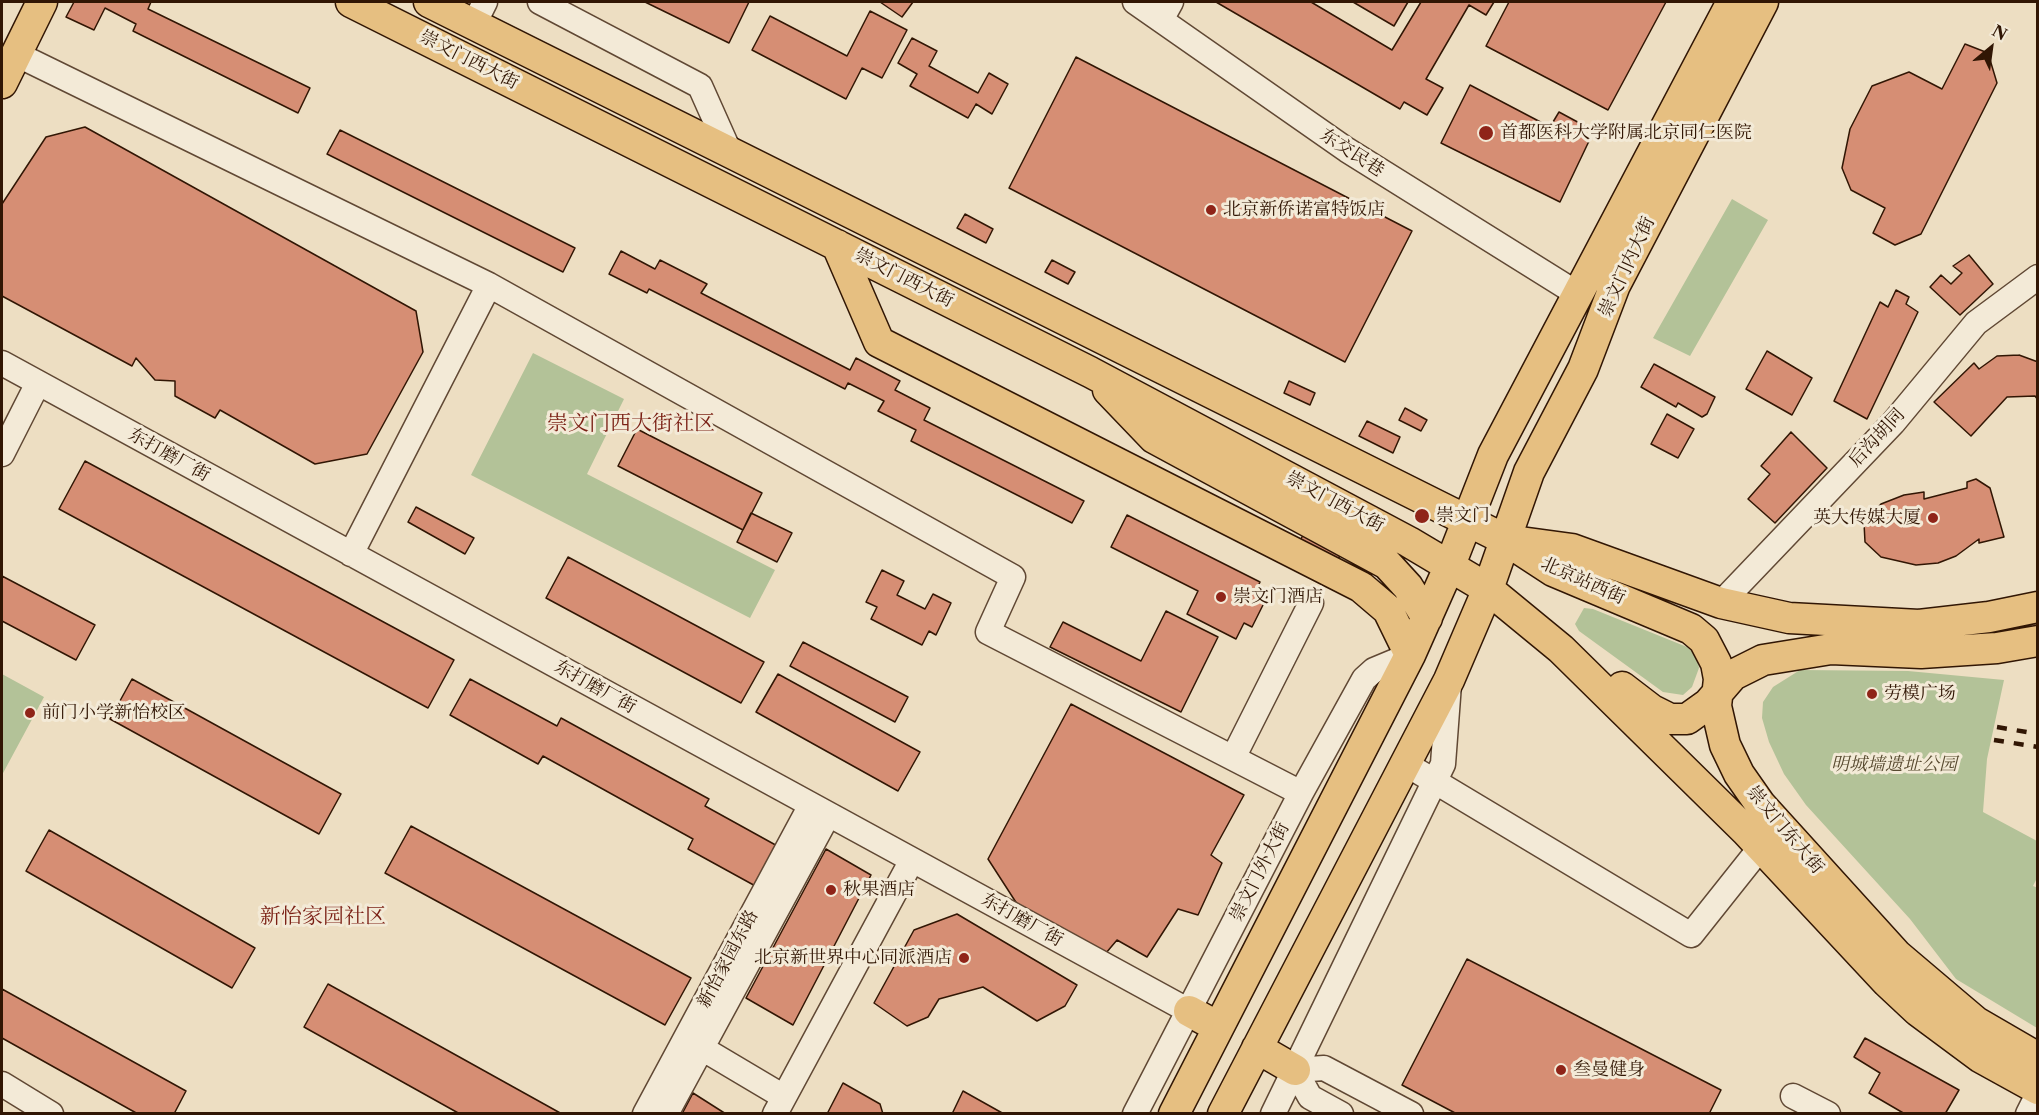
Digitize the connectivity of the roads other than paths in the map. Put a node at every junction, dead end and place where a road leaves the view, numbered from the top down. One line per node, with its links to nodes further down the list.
1 (42, 2): 10 (main road)
2 (351, 2): 13 (main road, 崇文门西大街)
3 (429, 2): 9 (main road, 崇文门西大街)
4 (540, 2): 12 (street)
5 (1135, 2): 8 (street, 东交民巷)
6 (1732, 2): 16 (main road, 崇文门内大街)
7 (1763, 2): 22 (main road, 崇文门内大街)
8 (1166, 11): 16 (street, 东交民巷)
9 (479, 13): 12 (main road, 崇文门西大街)
10 (16, 54): 11 (main road); 15 (street)
11 (2, 83)
12 (729, 151): 21 (main road, 崇文门西大街)
13 (837, 245): 18 (main road, 崇文门西大街); 32 (main road)
14 (2037, 277): 27 (street, 后沟胡同)
15 (489, 285): 23 (street); 35 (street)
16 (1576, 293): 21 (main road, 崇文门内大街)
17 (2, 363): 19 (street, 东打磨厂街)
18 (1090, 372): 24 (main road, 崇文门西大街); 29 (main road)
19 (38, 383): 20 (street); 23 (street, 东打磨厂街)
20 (2, 454)
21 (1468, 521): 22 (main road, 崇文门西大街); 24 (main road, 崇文门外大街)
22 (1504, 539): 25 (main road); 27 (main road, 北京站西街); 34 (main road, 北京站西街)
23 (351, 554): 39 (street, 东打磨厂街)
24 (1450, 565): 25 (main road, 崇文门西大街); 29 (main road, 崇文门外大街)
25 (1488, 589): 31 (main road, 崇文门东大街); 33 (main road)
26 (1311, 603): 35 (street)
27 (1721, 603): 28 (main road, 北京站西街)
28 (2037, 607)
29 (1427, 618): 32 (main road, 崇文门外大街)
30 (2037, 641): 34 (main road)
31 (1561, 649): 34 (main road, 崇文门东大街); 40 (main road, 崇文门东大街)
32 (1410, 656): 38 (street, 崇文门外大街); 43 (main road, 崇文门外大街)
33 (1449, 680): 36 (main road); 37 (street)
34 (1716, 694): 46 (main road, 崇文门东大街)
35 (1233, 758): 38 (street)
36 (1404, 763): 37 (street); 45 (main road)
37 (1436, 780): 40 (street); 47 (street)
38 (1300, 793): 42 (street, 崇文门外大街)
39 (819, 810): 41 (street, 东打磨厂街); 44 (street, 新怡家园东路)
40 (1761, 847): 49 (main road, 崇文门东大街)
41 (912, 860): 42 (street, 东打磨厂街); 52 (street)
42 (1189, 1011): 43 (main road); 56 (street, 崇文门外大街)
43 (1218, 1028): 57 (main road, 崇文门外大街)
44 (694, 1042): 52 (street); 54 (street, 新怡家园东路); 55 (street, 新怡家园东路)
45 (1257, 1048): 47 (main road); 58 (main road)
46 (2037, 1058)
47 (1296, 1070): 59 (street); 60 (street); 61 (street)
48 (2, 1084): 53 (street)
49 (2037, 1089)
50 (2037, 1094): 63 (street)
51 (1793, 1096): 62 (street)
52 (779, 1105)
53 (51, 1113)
54 (645, 1113)
55 (666, 1113)
56 (1135, 1113)
57 (1174, 1113)
58 (1223, 1113)
59 (1273, 1113)
60 (1341, 1113)
61 (1411, 1113)
62 (1828, 1113)
63 (2028, 1113)

